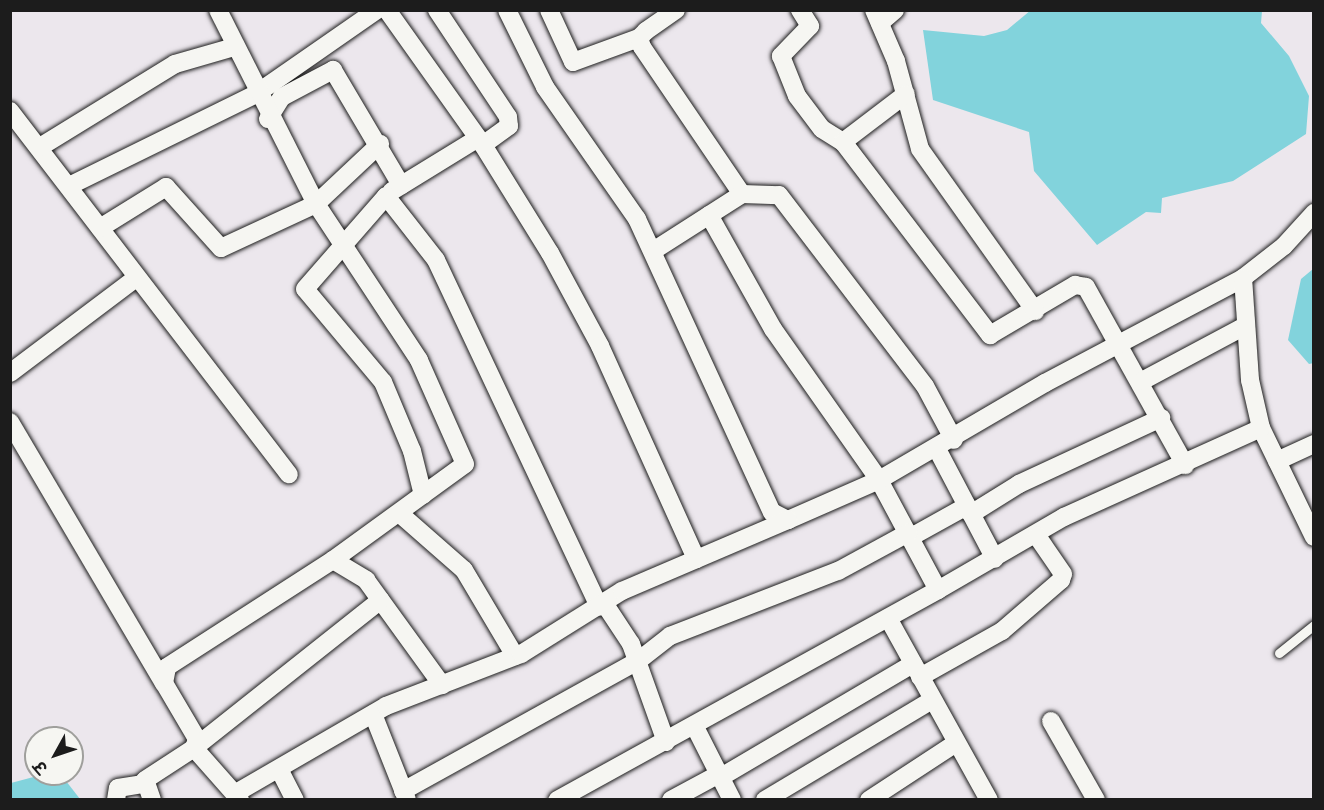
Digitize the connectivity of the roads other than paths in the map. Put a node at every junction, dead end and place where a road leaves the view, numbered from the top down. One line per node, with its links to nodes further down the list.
1 (218, 10): 12 (street)
2 (377, 10): 13 (street)
3 (387, 10): 17 (street)
4 (437, 10): 17 (street)
5 (507, 10): 30 (street)
6 (549, 10): 11 (street)
7 (676, 10): 11 (street)
8 (800, 10): 18 (street)
9 (895, 10): 10 (street)
10 (877, 17): 14 (street)
11 (639, 38): 23 (street)
12 (234, 46): 13 (street); 20 (street)
13 (256, 94): 16 (street); 21 (street)
14 (906, 94): 18 (street); 33 (street)
15 (10, 111): 20 (street)
16 (268, 119): 19 (street); 25 (street)
17 (480, 141): 22 (street); 55 (street)
18 (843, 142): 33 (street)
19 (380, 144): 22 (street); 25 (street)
20 (40, 147): 21 (street)
21 (71, 185): 28 (street)
22 (401, 185): 24 (street)
23 (742, 194): 27 (street); 41 (street)
24 (386, 196): 29 (street); 60 (street)
25 (316, 204): 28 (street); 29 (street)
26 (1314, 213): 32 (street)
27 (709, 215): 30 (street); 47 (street)
28 (100, 228): 31 (street)
29 (343, 248): 48 (street); 48 (street)
30 (653, 251): 51 (street)
31 (136, 278): 36 (street); 46 (street)
32 (1243, 278): 34 (street); 35 (street)
33 (1035, 311): 35 (street)
34 (1245, 327): 37 (street); 40 (street)
35 (1121, 343): 37 (street); 41 (street)
36 (10, 373)
37 (1142, 381): 38 (street)
38 (1161, 418): 45 (street); 49 (street)
39 (10, 422): 67 (street)
40 (1261, 428): 44 (street); 45 (street)
41 (954, 440): 43 (street)
42 (1314, 444): 44 (street)
43 (937, 449): 47 (street); 49 (street)
44 (1277, 461): 54 (street)
45 (1185, 465): 53 (street)
46 (289, 474)
47 (879, 480): 51 (street); 52 (street)
48 (423, 495): 50 (street)
49 (969, 510): 52 (street); 56 (street)
50 (399, 513): 57 (street); 64 (street)
51 (788, 520): 55 (street)
52 (910, 535): 58 (street); 65 (street)
53 (1037, 536): 56 (street); 66 (street)
54 (1314, 537)
55 (696, 559): 60 (street)
56 (995, 559): 58 (street)
57 (333, 560): 59 (street); 67 (street)
58 (938, 590): 61 (street)
59 (381, 600): 68 (street); 75 (street)
60 (602, 605): 64 (street); 65 (street)
61 (888, 618): 66 (street); 72 (street)
62 (1314, 626): 63 (lane)
63 (1279, 653)
64 (515, 656): 68 (street)
65 (638, 662): 73 (street); 80 (street)
66 (916, 671): 69 (street); 77 (street)
67 (164, 683): 75 (street)
68 (442, 685): 70 (street)
69 (932, 700): 74 (street); 87 (street)
70 (373, 714): 76 (street); 80 (street)
71 (1051, 721): 90 (street)
72 (695, 727): 73 (street); 77 (street)
73 (666, 742): 84 (street)
74 (956, 743): 79 (street); 89 (street)
75 (194, 748): 78 (street); 81 (street)
76 (279, 769): 81 (street); 83 (street)
77 (720, 775): 85 (street); 86 (street)
78 (148, 791): 82 (street)
79 (890, 794): 88 (street)
80 (405, 795)
81 (238, 796)
82 (116, 800)
83 (295, 800)
84 (557, 800)
85 (671, 800)
86 (732, 800)
87 (765, 800)
88 (869, 800)
89 (989, 800)
90 (1096, 800)

